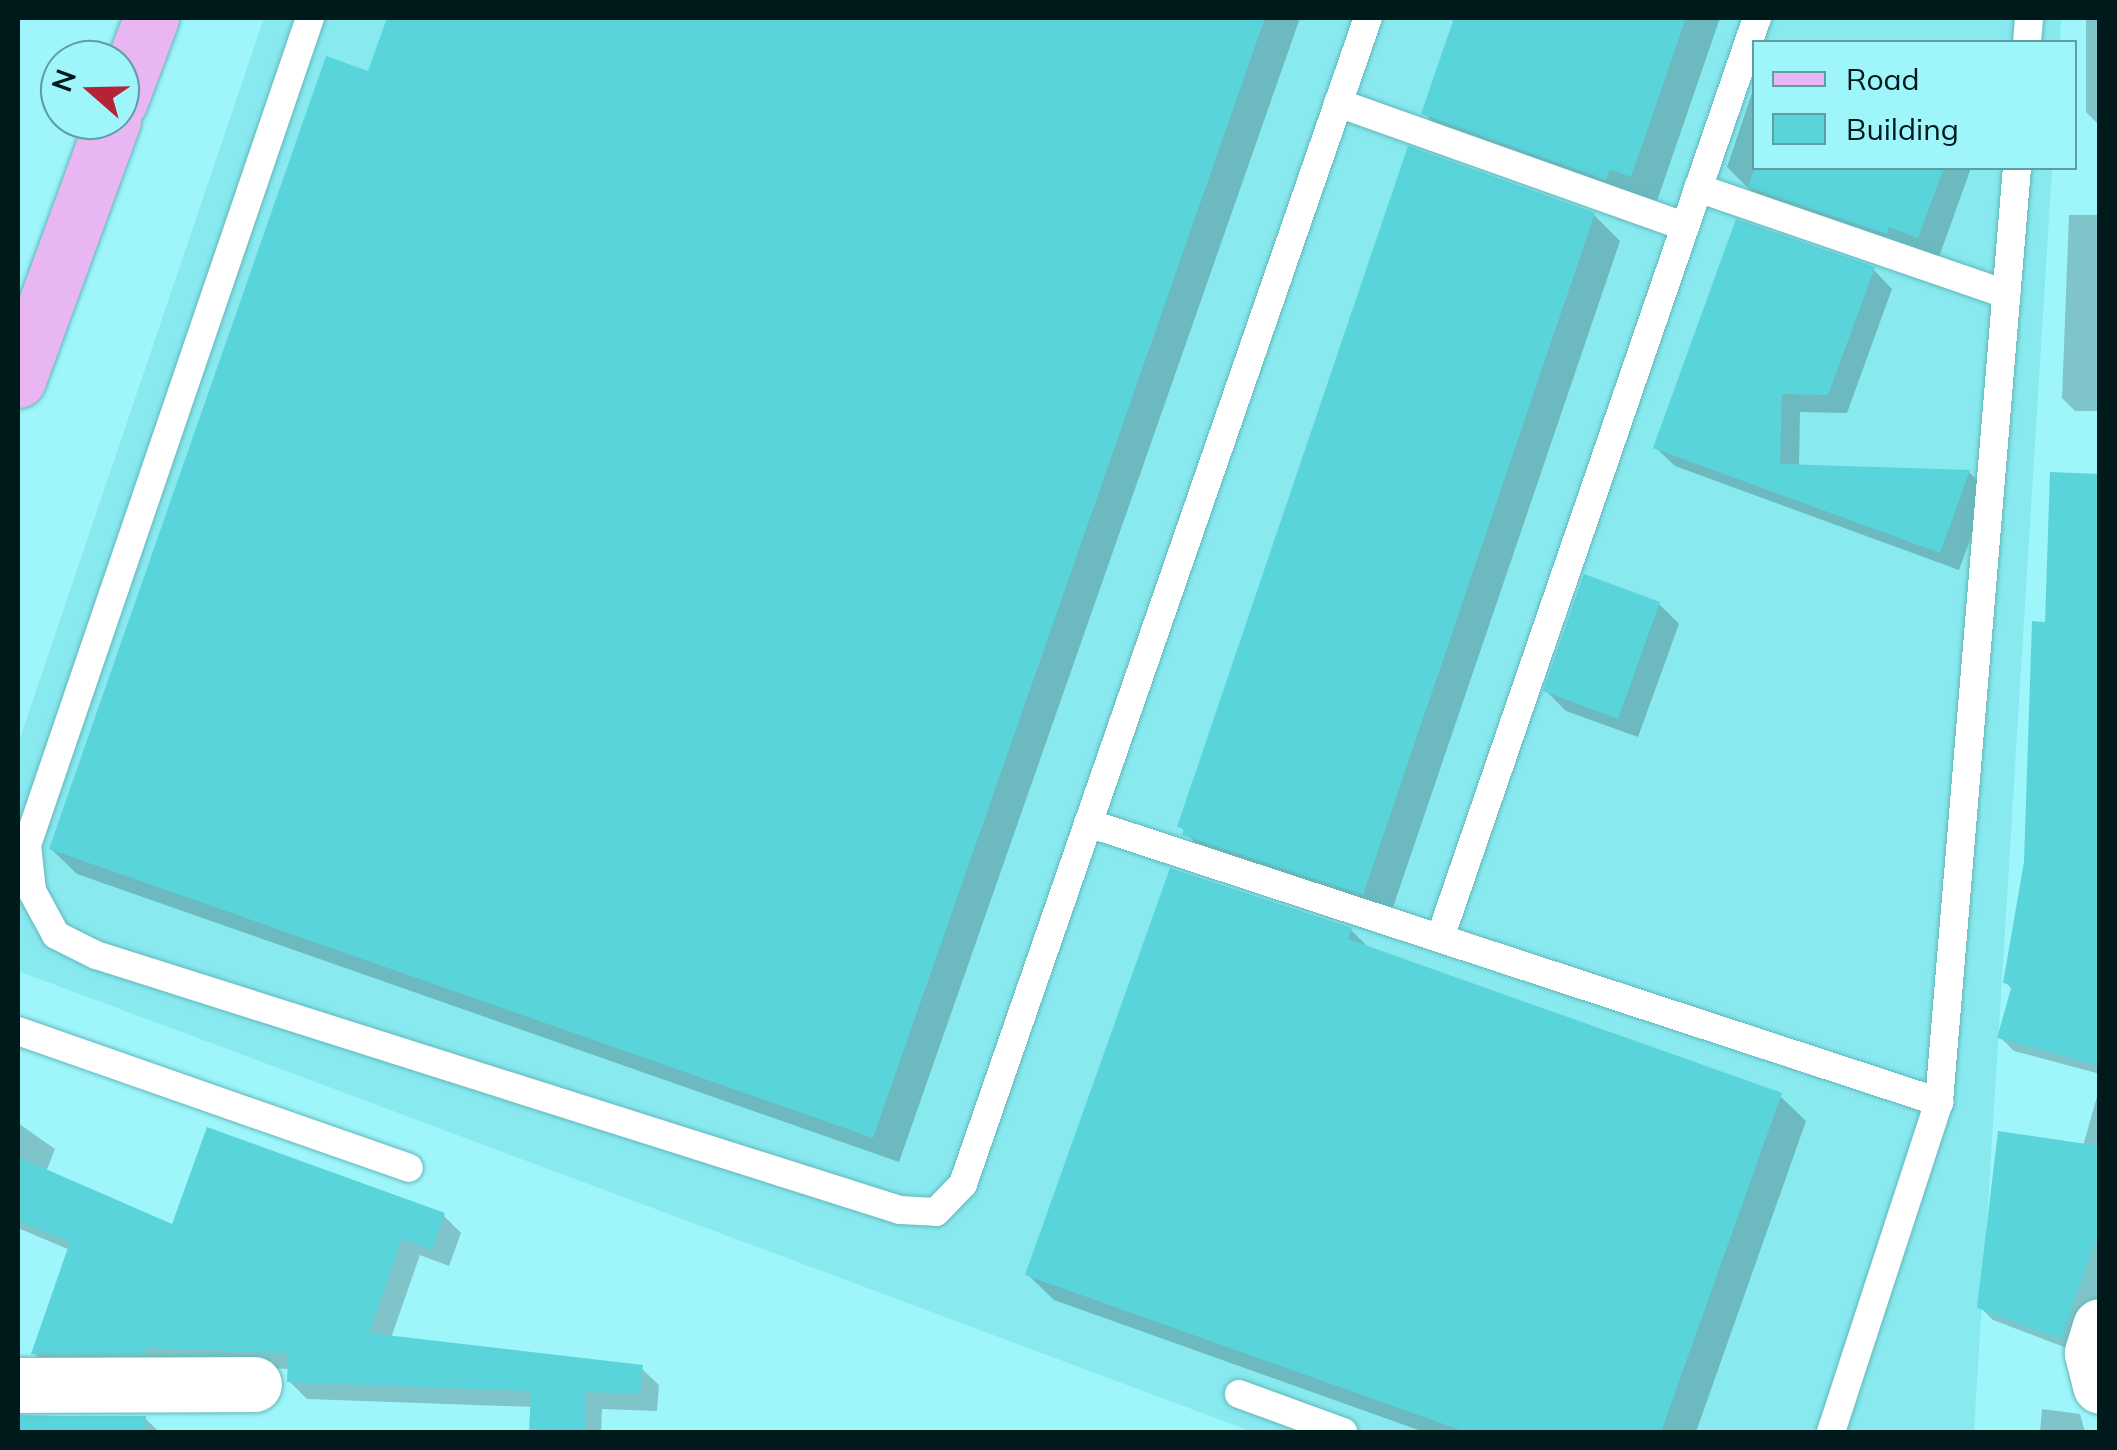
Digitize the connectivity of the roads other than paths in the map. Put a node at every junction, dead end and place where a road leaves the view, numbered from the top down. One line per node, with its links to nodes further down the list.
1 (150, 18): 5 (main road)
2 (310, 18): 13 (lane)
3 (1368, 18): 6 (lane)
4 (1757, 18): 9 (lane)
5 (140, 46)
6 (1338, 104): 10 (lane); 13 (lane)
7 (106, 140): 12 (main road)
8 (2016, 170): 11 (lane)
9 (1698, 188): 10 (lane); 11 (lane)
10 (1684, 226): 14 (lane)
11 (2006, 294): 16 (lane)
12 (18, 380)
13 (1088, 823): 14 (lane)
14 (1440, 938): 16 (lane)
15 (18, 1030): 17 (lane)
16 (1939, 1102): 24 (lane)
17 (409, 1168)
18 (2100, 1326): 21 (street)
19 (18, 1384): 20 (street)
20 (254, 1384)
21 (2100, 1386)
22 (1239, 1394): 23 (lane)
23 (1344, 1432)
24 (1832, 1432)

